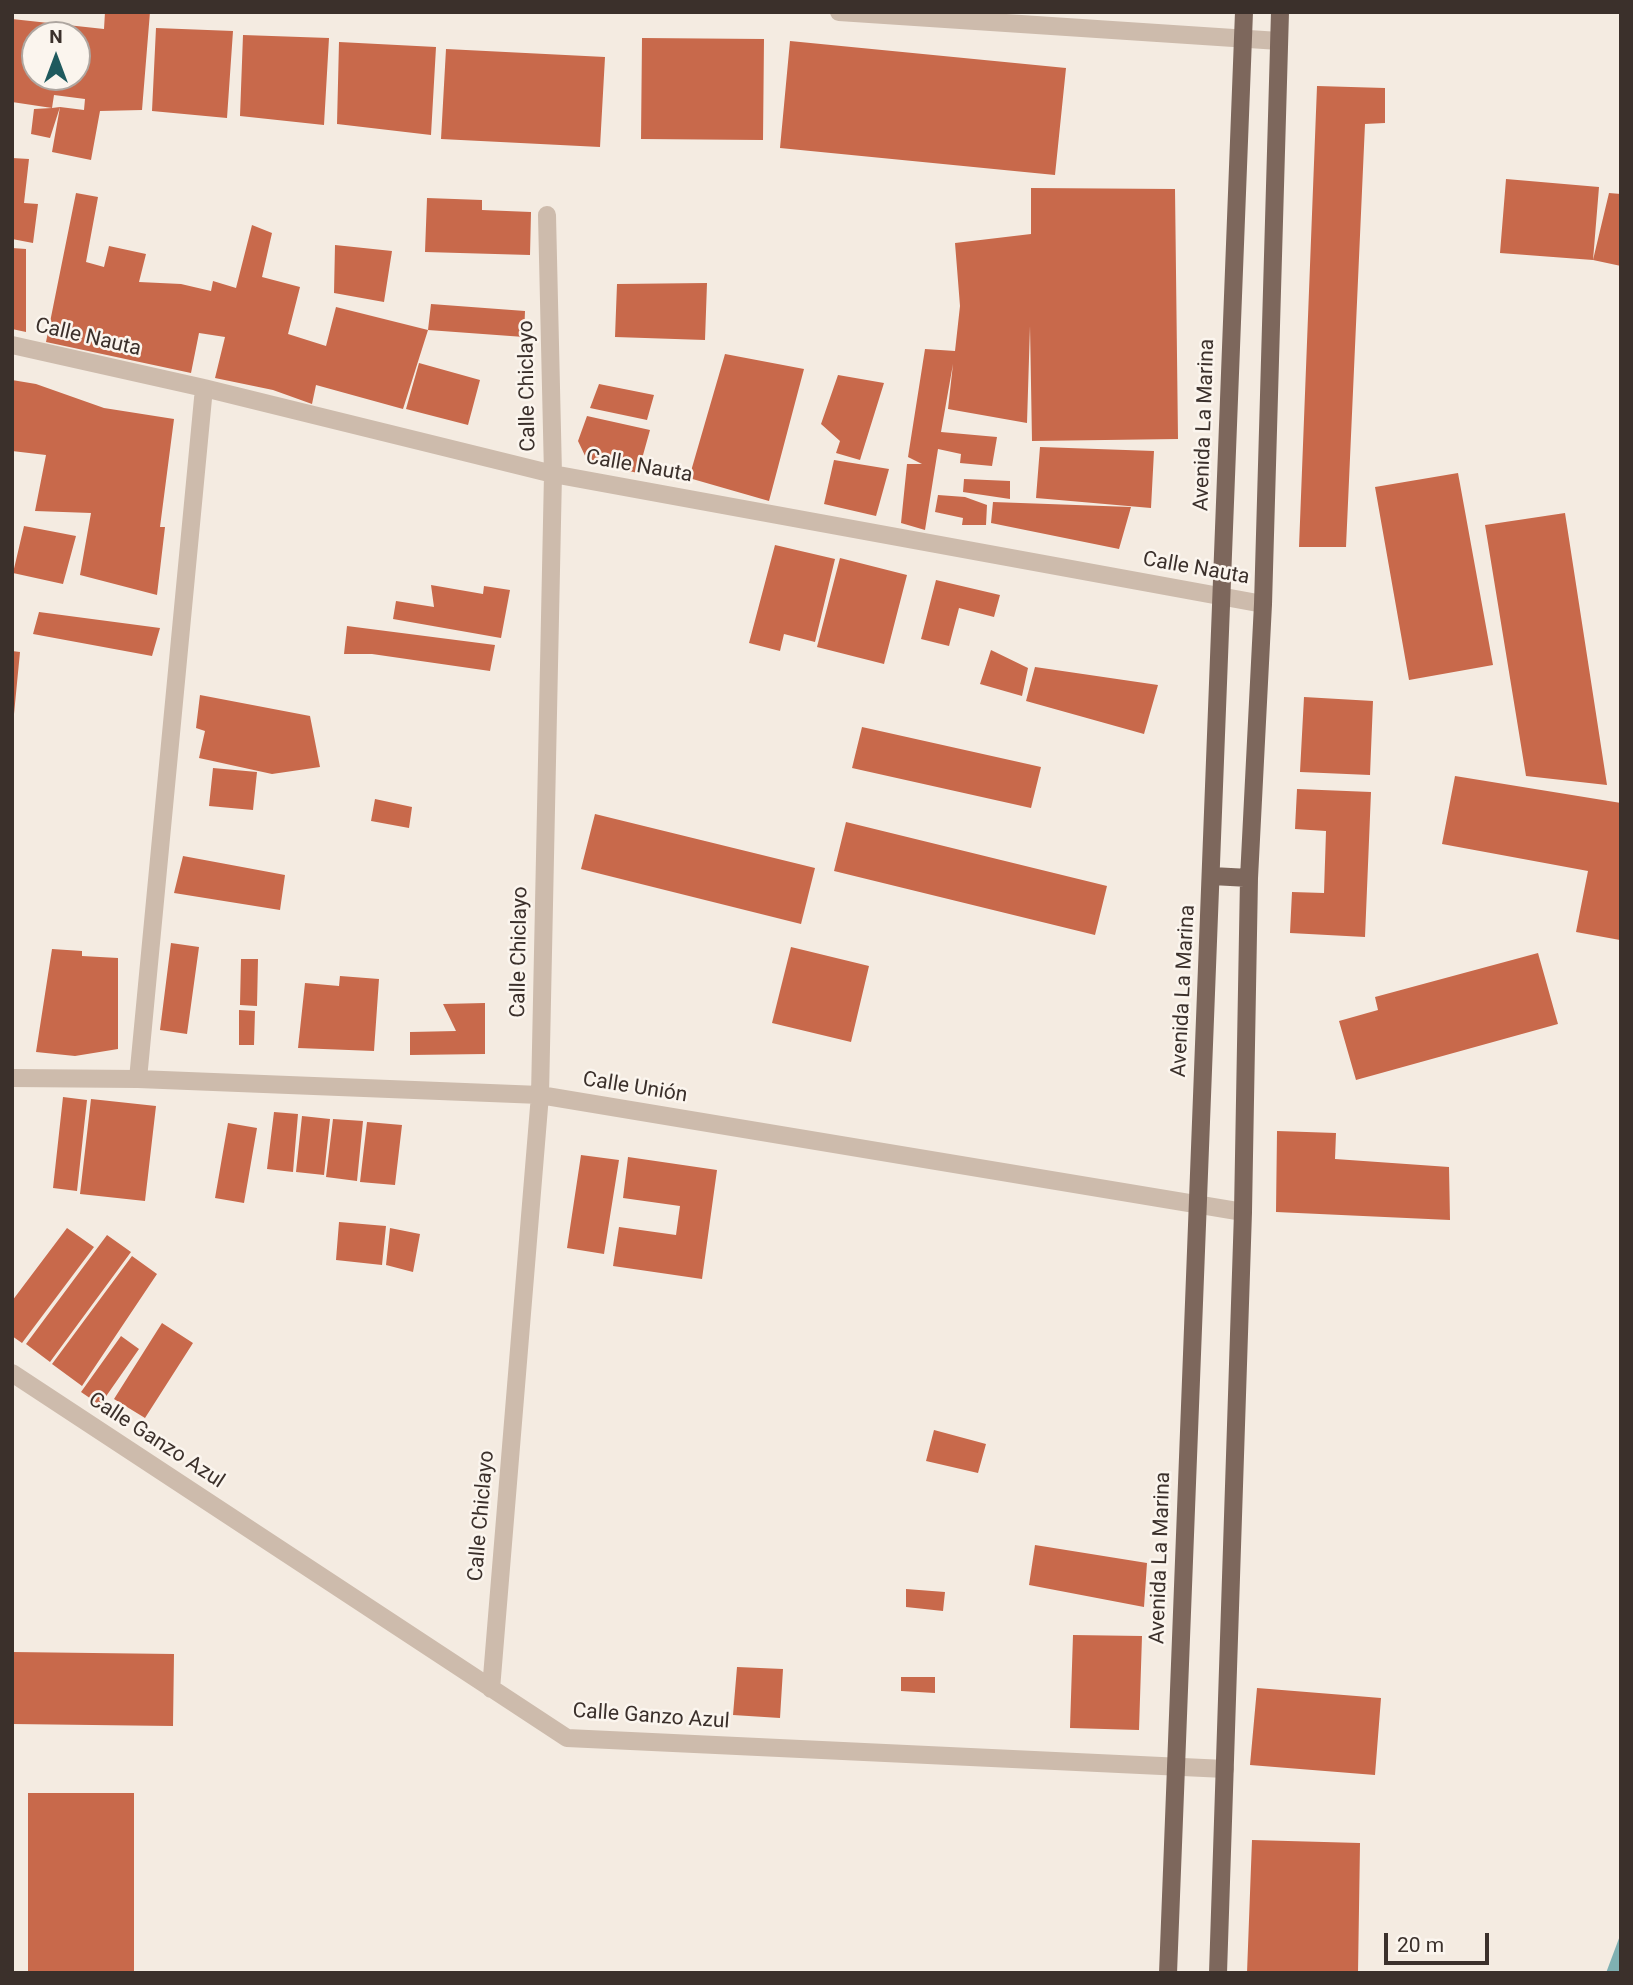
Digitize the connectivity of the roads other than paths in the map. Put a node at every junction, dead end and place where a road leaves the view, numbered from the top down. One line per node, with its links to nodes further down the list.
1 (839, 12): 4 (street)
2 (1244, 12): 4 (main road, Avenida La Marina)
3 (1280, 12): 5 (main road)
4 (1243, 39): 5 (street); 10 (main road, Avenida La Marina)
5 (1279, 41): 11 (main road)
6 (547, 215): 9 (street, Calle Chiclayo)
7 (12, 345): 8 (street, Calle Nauta)
8 (204, 388): 9 (street, Calle Nauta); 15 (street)
9 (553, 474): 10 (street, Calle Nauta); 16 (street, Calle Chiclayo)
10 (1222, 597): 11 (street, Calle Nauta); 12 (main road, Avenida La Marina)
11 (1263, 604): 13 (main road)
12 (1212, 876): 13 (main road); 17 (main road, Avenida La Marina)
13 (1249, 878): 18 (main road)
14 (12, 1078): 15 (street, Calle Unión)
15 (138, 1079): 16 (street, Calle Unión)
16 (540, 1095): 17 (street, Calle Unión); 20 (street, Calle Chiclayo)
17 (1196, 1205): 18 (street, Calle Unión); 21 (main road, Avenida La Marina)
18 (1243, 1212): 22 (main road)
19 (12, 1373): 20 (street, Calle Ganzo Azul)
20 (491, 1689): 21 (street, Calle Ganzo Azul)
21 (1176, 1767): 22 (street, Calle Ganzo Azul); 23 (main road, Avenida La Marina)
22 (1225, 1769): 24 (main road)
23 (1168, 1973)
24 (1218, 1973)

